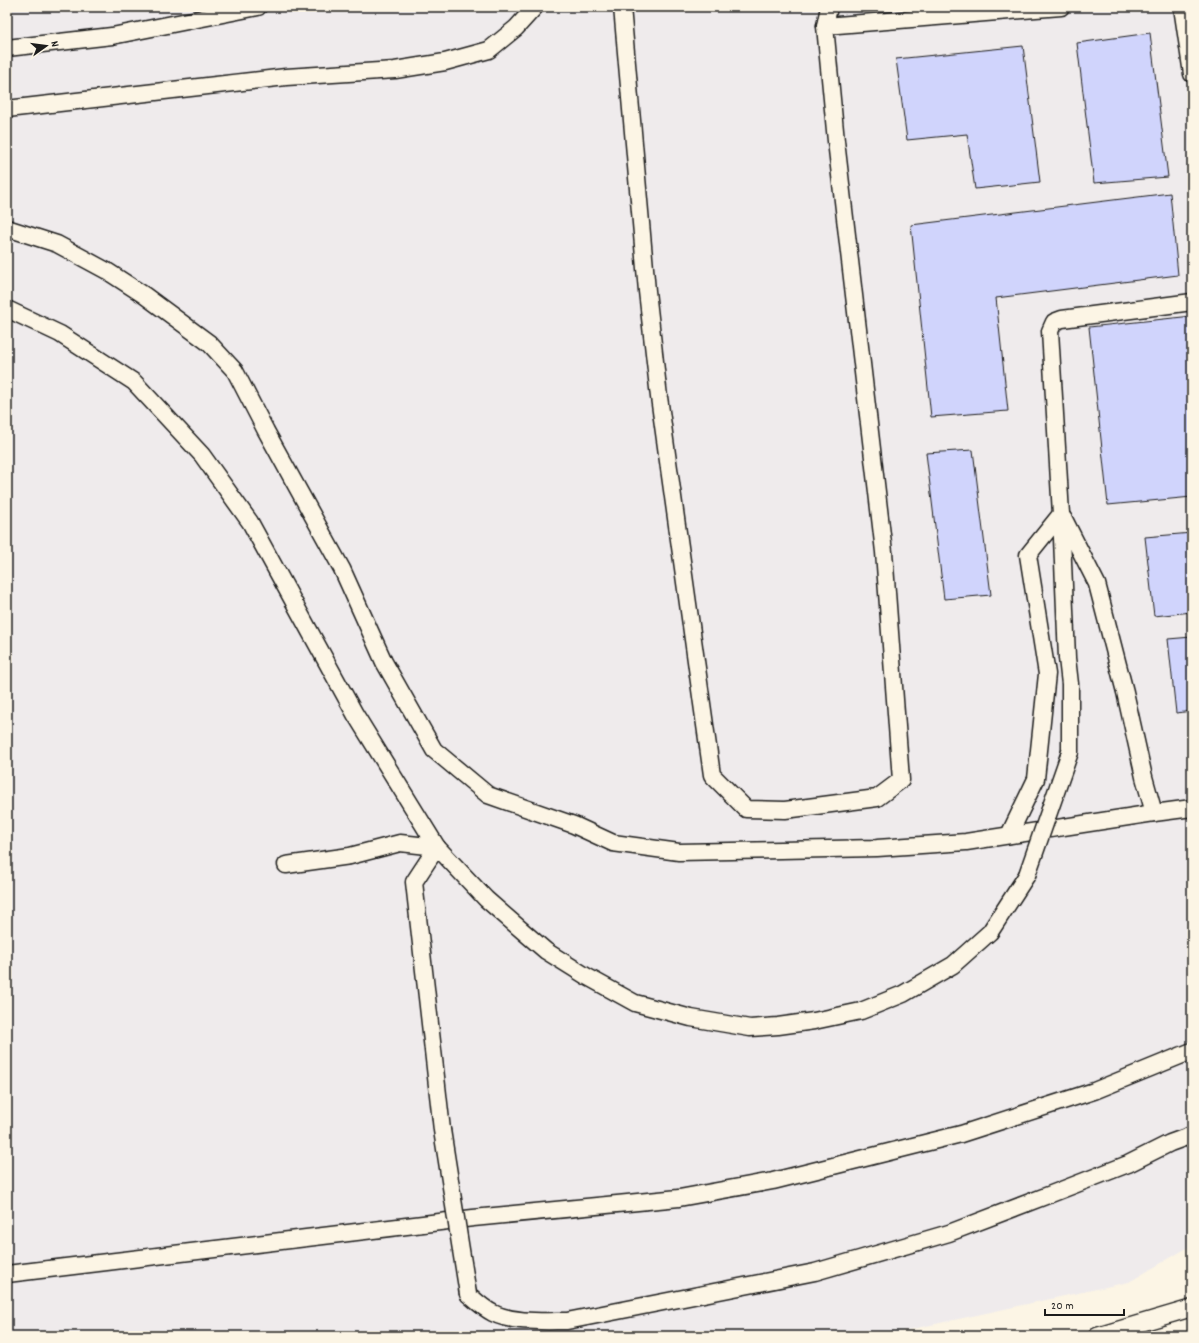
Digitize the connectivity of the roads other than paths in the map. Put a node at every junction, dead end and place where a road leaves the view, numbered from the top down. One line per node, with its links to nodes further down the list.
1 (258, 7): 8 (lane)
2 (535, 7): 10 (lane)
3 (622, 7): 7 (lane)
4 (829, 7): 7 (lane)
5 (1061, 7): 7 (lane)
6 (1182, 7): 9 (lane)
7 (825, 26)
8 (7, 48)
9 (1192, 74)
10 (7, 109)
11 (7, 228): 17 (lane)
12 (1192, 302): 14 (lane)
13 (7, 309): 18 (lane)
14 (1061, 514): 16 (lane); 17 (lane); 18 (lane, bridge)
15 (1192, 808): 16 (lane)
16 (1154, 812): 17 (lane)
17 (1009, 835)
18 (437, 847): 19 (lane); 21 (lane, bridge)
19 (286, 865)
20 (1192, 1051): 22 (lane)
21 (1192, 1135)
22 (7, 1274)
23 (1192, 1308): 24 (lane)
24 (1097, 1336)

